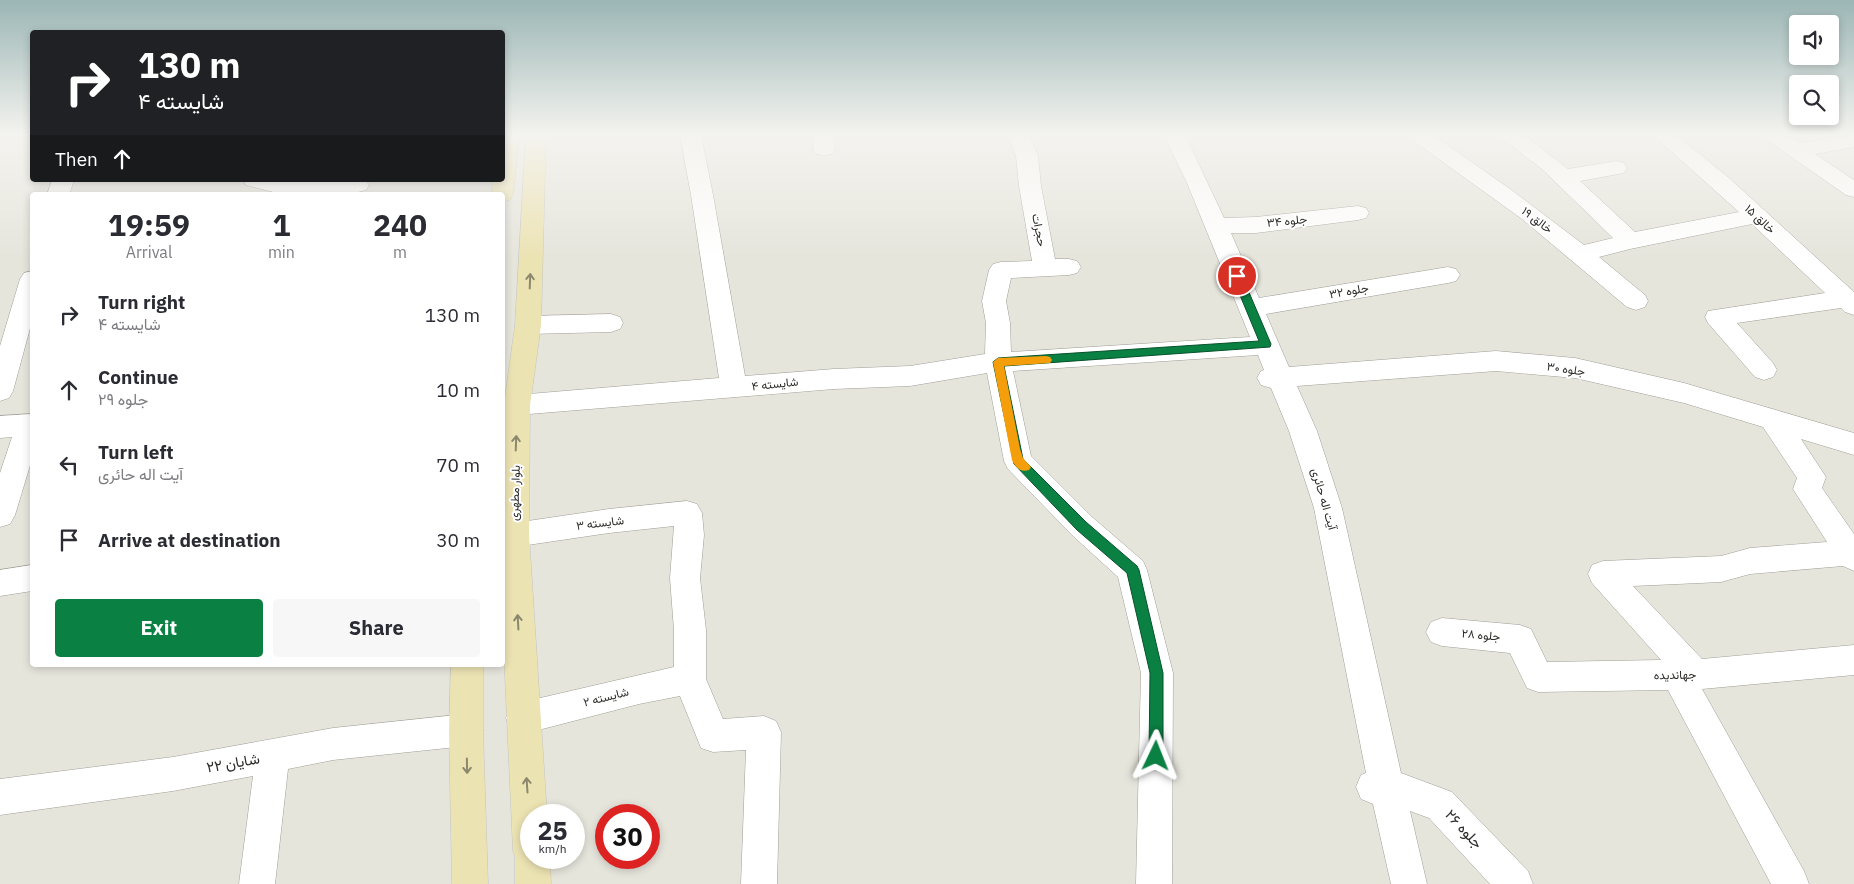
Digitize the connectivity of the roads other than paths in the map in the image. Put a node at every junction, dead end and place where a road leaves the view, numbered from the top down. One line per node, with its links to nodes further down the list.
1 (534, 176): 27 (main road, بلوار مطهری, one-way to 1)
2 (698, 176): 32 (street)
3 (1029, 176): 20 (street, حجرات)
4 (1183, 176): 28 (street, آیت اله حائری)
5 (1193, 176): 16 (street, آیت اله حائری)
6 (1477, 176): 18 (street, خالق ۱۹)
7 (1567, 176): 10 (street)
8 (1713, 176): 15 (street, خالق ۱۵)
9 (1834, 176): 13 (street)
10 (1563, 177): 17 (street)
11 (261, 182): 12 (street)
12 (358, 187)
13 (1854, 190)
14 (1358, 213): 16 (street, جلوه ۳۴)
15 (1756, 216): 17 (street); 24 (street, خالق ۱۵)
16 (1216, 226): 25 (street, آیت اله حائری)
17 (1630, 241): 18 (street)
18 (1585, 256): 23 (street, خالق ۱۹)
19 (1069, 267): 20 (street)
20 (1045, 268): 29 (street)
21 (1448, 275): 25 (street, جلوه ۳۲)
22 (30, 286): 33 (street)
23 (1636, 301)
24 (1850, 303): 30 (street)
25 (1251, 308): 28 (street, آیت اله حائری)
26 (611, 323): 27 (street)
27 (528, 325): 34 (main road, بلوار مطهری)
28 (1261, 345): 29 (street, شایسته ۴); 31 (street, آیت اله حائری)
29 (998, 362): 32 (street, شایسته ۴); 62 (street)
30 (1764, 370)
31 (1275, 378): 35 (street, جلوه ۳۰); 54 (street, آیت اله حائری)
32 (734, 388): 34 (street, شایسته ۴)
33 (0, 391)
34 (517, 405): 41 (main road, بلوار مطهری, one-way to 34)
35 (1772, 419): 39 (street, جلوه ۳۰); 42 (street)
36 (30, 425): 37 (street)
37 (0, 427)
38 (30, 428): 40 (street)
39 (1854, 444)
40 (0, 515)
41 (514, 535): 50 (street, شایسته ۳); 51 (main road, بلوار مطهری, one-way to 41)
42 (1852, 555): 49 (street)
43 (30, 578): 44 (street)
44 (0, 583)
45 (1442, 632): 46 (street, جلوه ۲۸)
46 (1520, 639): 49 (street, جهاندیده)
47 (1854, 660): 49 (street, جهاندیده)
48 (467, 667): 52 (main road)
49 (1686, 675): 66 (street)
50 (690, 679): 51 (street, شایسته ۲); 61 (street)
51 (523, 718): 56 (main road, بلوار مطهری, one-way to 51)
52 (466, 730): 53 (street, شایان ۲۲); 59 (main road, one-way to 59)
53 (273, 755): 55 (street, شایان ۲۲); 58 (street)
54 (1379, 786): 63 (street, آیت اله حائری); 64 (street, آیت اله حائری); 65 (street, جلوه ۲۶)
55 (0, 797)
56 (528, 804)
57 (532, 869): 60 (main road)
58 (257, 884)
59 (470, 884)
60 (533, 884)
61 (759, 884)
62 (1154, 884)
63 (1393, 884)
64 (1409, 884)
65 (1516, 884)
66 (1791, 884)

